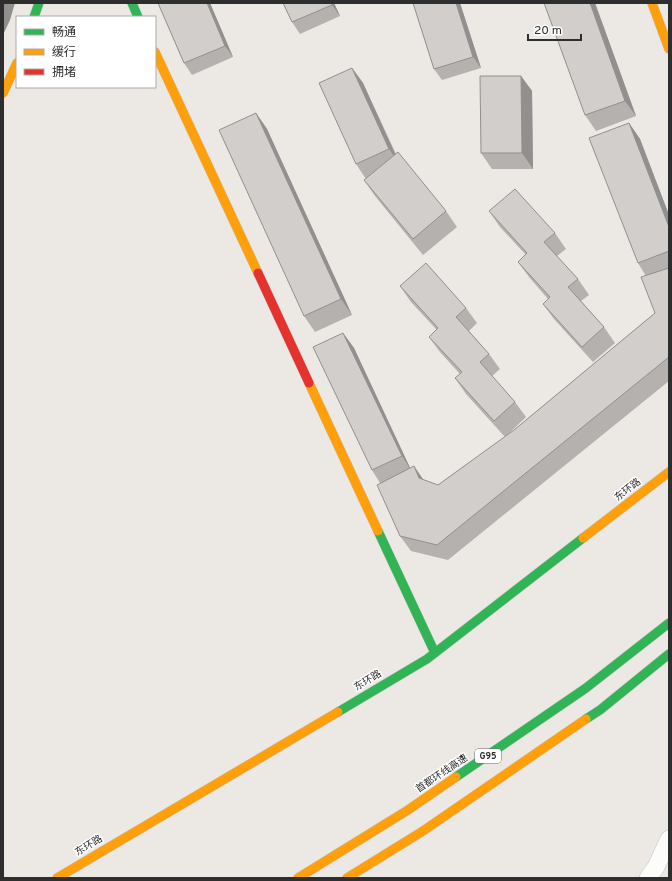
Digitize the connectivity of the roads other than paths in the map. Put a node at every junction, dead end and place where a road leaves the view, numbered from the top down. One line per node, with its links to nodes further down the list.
1 (39, 3): 4 (main road)
2 (132, 3): 5 (main road)
3 (652, 3): 6 (main road)
4 (34, 16)
5 (138, 16)
6 (669, 49)
7 (156, 54): 12 (main road)
8 (16, 64): 9 (main road)
9 (3, 93)
10 (669, 472): 12 (main road, 东环路)
11 (669, 623): 16 (main road, 首都环线高速 / G95)
12 (435, 653): 15 (main road, 东环路)
13 (669, 654): 17 (main road, G95)
14 (669, 839): 18 (street)
15 (57, 878)
16 (298, 878)
17 (347, 878)
18 (648, 878)

